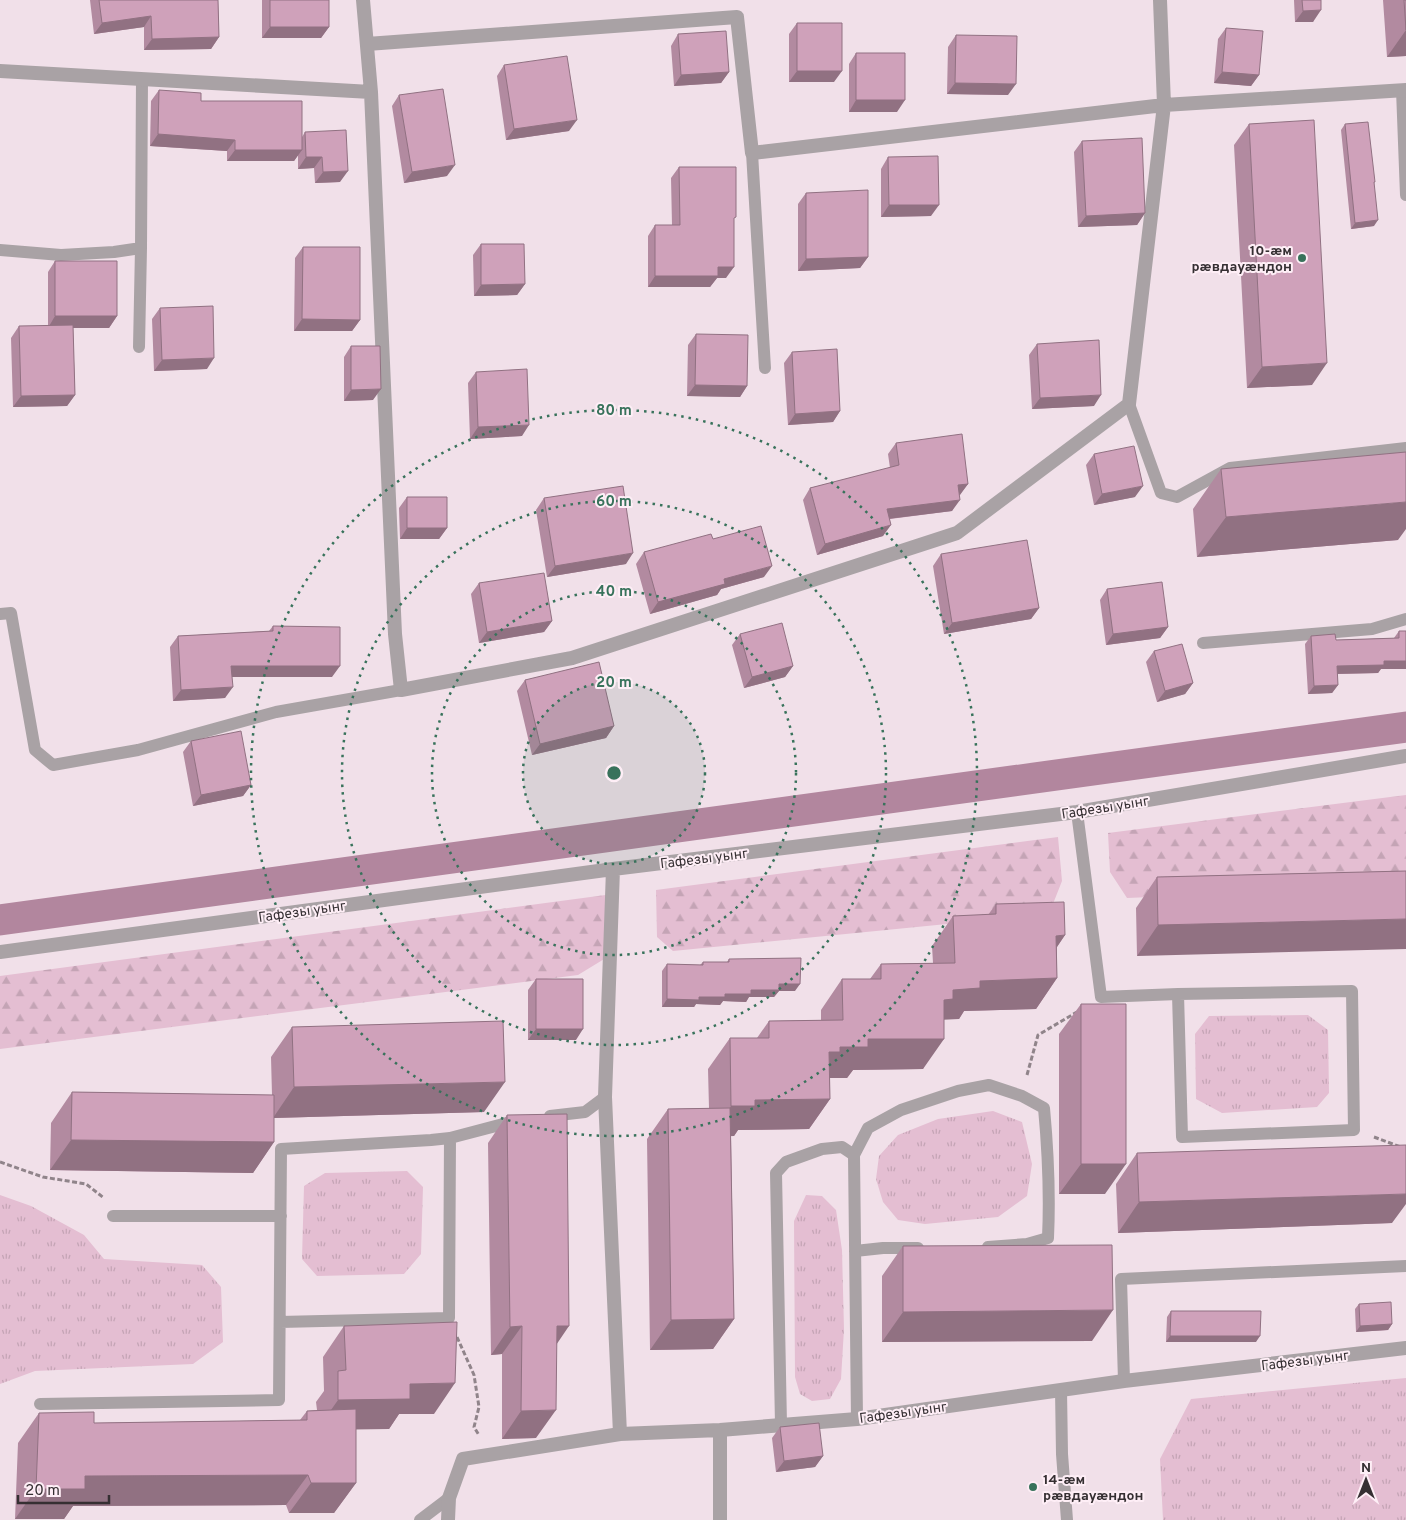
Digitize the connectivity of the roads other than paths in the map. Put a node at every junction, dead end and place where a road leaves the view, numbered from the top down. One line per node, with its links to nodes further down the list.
1 (363, 0): 3 (street)
2 (1160, 0): 8 (street)
3 (367, 44): 7 (street); 9 (street)
4 (0, 70): 5 (street)
5 (142, 79): 7 (street); 11 (lane)
6 (1404, 90): 8 (street); 10 (lane)
7 (370, 92): 20 (street)
8 (1164, 104): 9 (street); 15 (street)
9 (752, 154): 14 (lane)
10 (1406, 195)
11 (141, 248): 12 (lane); 13 (lane)
12 (0, 250)
13 (140, 347)
14 (765, 368)
15 (1129, 404): 16 (lane); 20 (street)
16 (1406, 448)
17 (0, 614): 20 (lane)
18 (1406, 620): 19 (lane)
19 (1203, 643)
20 (401, 690)
21 (1406, 756): 22 (street, Гафезы уынг)
22 (1077, 812): 23 (street, Гафезы уынг); 25 (lane)
23 (613, 869): 24 (street, Гафезы уынг); 26 (street)
24 (0, 952)
25 (1178, 994): 25 (lane)
26 (604, 1097): 27 (lane); 43 (street)
27 (450, 1138): 30 (lane); 35 (lane)
28 (854, 1155): 31 (lane); 33 (lane); 41 (lane)
29 (113, 1216): 30 (lane)
30 (281, 1216): 35 (lane)
31 (977, 1247)
32 (929, 1248): 33 (lane)
33 (855, 1251): 40 (lane)
34 (1406, 1266): 37 (lane)
35 (280, 1322): 39 (lane)
36 (1406, 1348): 37 (street, Гафезы уынг)
37 (1124, 1381): 38 (street, Гафезы уынг)
38 (1061, 1390): 40 (street, Гафезы уынг); 48 (lane)
39 (40, 1404)
40 (857, 1419): 41 (street, Гафезы уынг)
41 (781, 1424): 42 (street, Гафезы уынг)
42 (720, 1430): 43 (street, Гафезы уынг); 47 (street)
43 (620, 1434): 44 (street, Гафезы уынг)
44 (449, 1498): 45 (lane); 46 (street, Гафезы уынг)
45 (420, 1520)
46 (448, 1520)
47 (720, 1520)
48 (1067, 1520)

